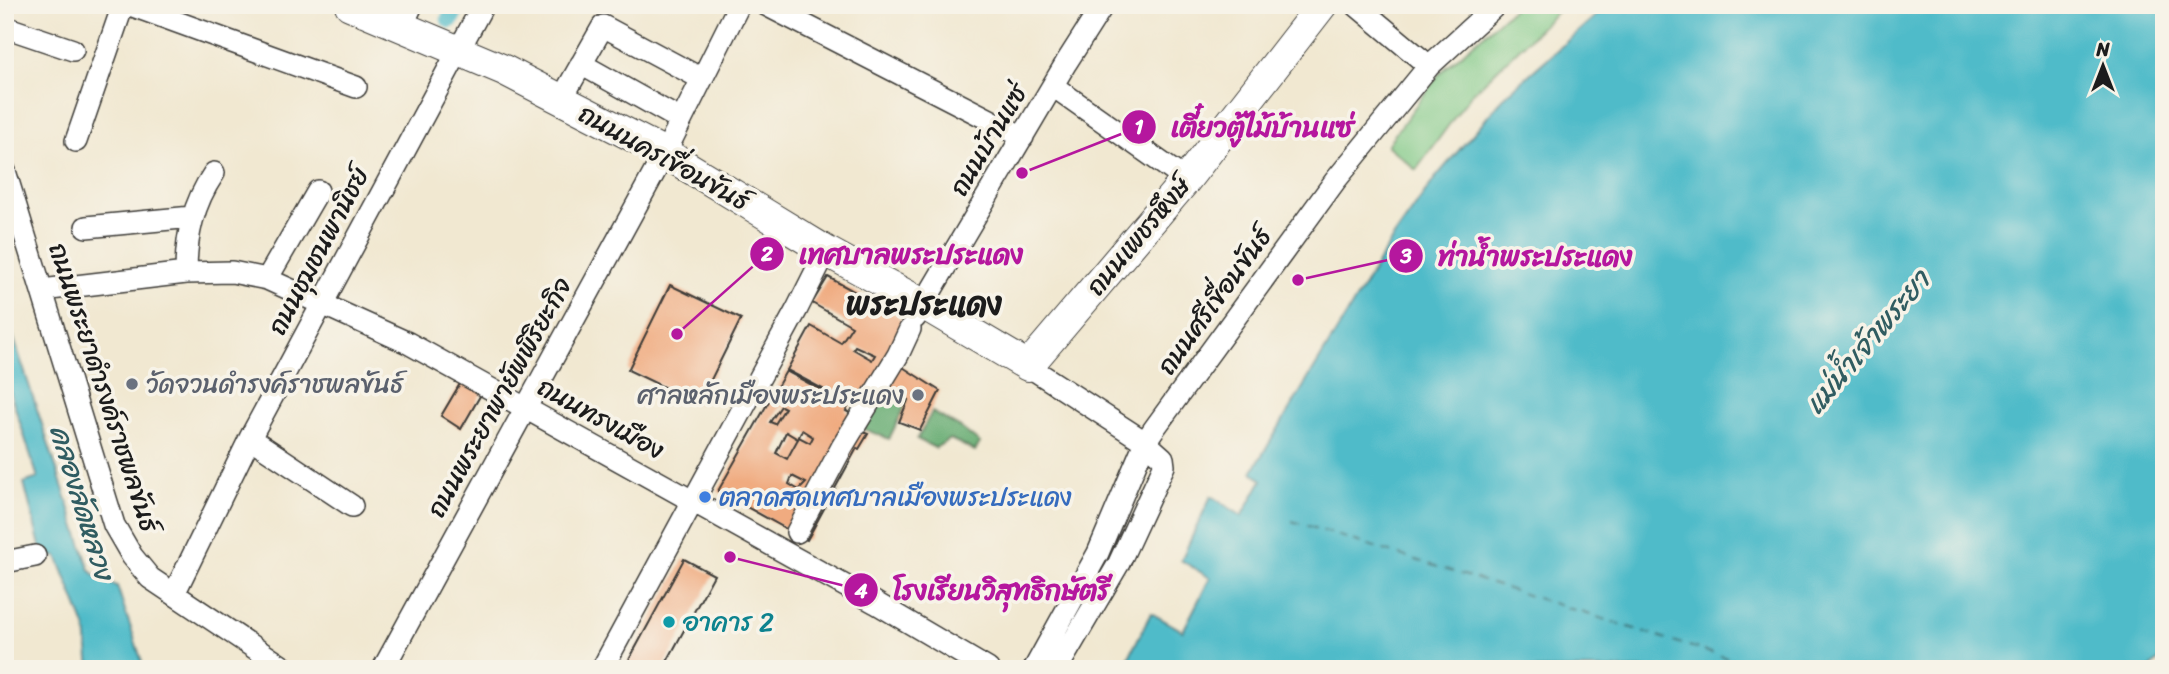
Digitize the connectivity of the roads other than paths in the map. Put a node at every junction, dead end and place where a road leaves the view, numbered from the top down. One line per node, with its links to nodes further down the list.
1 (123, 5): 23 (street)
2 (130, 5): 19 (street)
3 (350, 5): 11 (main road, ถนนนครเขื่อนขันธ์)
4 (483, 5): 14 (street, ถนนชุมชนพานิชย์)
5 (739, 5): 17 (street, ถนนพระยาพายัพพิริยะกิจ)
6 (766, 5): 22 (street)
7 (1103, 5): 18 (street, ถนนบ้านแซ่)
8 (1322, 5): 27 (main road, ถนนเพชรหึงษ์)
9 (1356, 5): 16 (street)
10 (1496, 5): 16 (street, ถนนศรีเขื่อนขันธ์)
11 (407, 16): 14 (main road, ถนนนครเขื่อนขันธ์)
12 (5, 27): 13 (street)
13 (73, 50)
14 (459, 50): 20 (main road, ถนนนครเขื่อนขันธ์); 35 (street, ถนนชุมชนพานิชย์)
15 (581, 64): 17 (street); 20 (street); 21 (street)
16 (1429, 66): 40 (street, ถนนศรีเขื่อนขันธ์)
17 (702, 79): 21 (street, ถนนพระยาพายัพพิริยะกิจ)
18 (1053, 86): 22 (street, ถนนบ้านแซ่); 27 (street)
19 (356, 87)
20 (561, 100): 24 (main road, ถนนนครเขื่อนขันธ์)
21 (681, 120): 24 (street, ถนนพระยาพายัพพิริยะกิจ)
22 (1023, 137): 36 (street, ถนนบ้านแซ่)
23 (76, 141)
24 (665, 153): 31 (main road, ถนนนครเขื่อนขันธ์); 38 (street, ถนนพระยาพายัพพิริยะกิจ)
25 (5, 171): 34 (street, ถนนพระยาดำรงค์ราชพลขันธ์)
26 (214, 173): 29 (street)
27 (1186, 180): 37 (main road, ถนนเพชรหึงษ์)
28 (318, 191): 33 (street)
29 (192, 218): 30 (street); 32 (street)
30 (86, 227)
31 (826, 251): 36 (main road, ถนนนครเขื่อนขันธ์); 41 (street)
32 (186, 274): 33 (street, ถนนทรงเมือง); 34 (street, ถนนทรงเมือง)
33 (267, 279): 35 (street, ถนนทรงเมือง)
34 (42, 290): 46 (street, ถนนพระยาดำรงค์ราชพลขันธ์)
35 (321, 305): 38 (street, ถนนทรงเมือง); 39 (street, ถนนชุมชนพานิชย์)
36 (916, 317): 37 (main road, ถนนนครเขื่อนขันธ์); 43 (street, ถนนบ้านแซ่)
37 (1028, 366): 40 (street, ถนนนครเขื่อนขันธ์)
38 (524, 408): 41 (street, ถนนทรงเมือง); 48 (street, ถนนพระยาพายัพพิริยะกิจ)
39 (250, 438): 42 (street); 46 (street, ถนนชุมชนพานิชย์)
40 (1145, 442): 51 (street, ถนนศรีเขื่อนขันธ์); 52 (street)
41 (693, 501): 49 (street); 50 (street, ถนนทรงเมือง)
42 (352, 506)
43 (797, 533)
44 (35, 556): 45 (street)
45 (5, 562)
46 (174, 594): 47 (street, ถนนพระยาดำรงค์ราชพลขันธ์)
47 (286, 669)
48 (383, 669)
49 (602, 669)
50 (988, 669)
51 (1034, 669)
52 (1057, 669)

